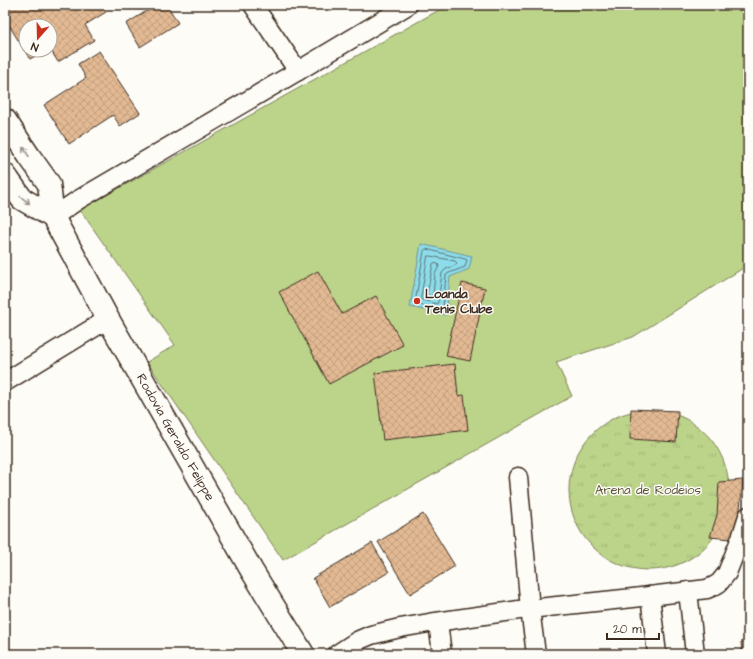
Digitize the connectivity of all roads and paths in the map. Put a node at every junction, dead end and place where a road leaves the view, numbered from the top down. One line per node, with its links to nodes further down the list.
1 (253, 5): 3 (street)
2 (408, 5): 3 (street)
3 (298, 71): 6 (street)
4 (5, 120): 6 (main road, one-way to 4)
5 (5, 175): 6 (main road, one-way to 6)
6 (53, 217): 7 (main road, Rodovia Geraldo Felippe)
7 (108, 319): 8 (street); 15 (main road, Rodovia Geraldo Felippe)
8 (5, 382)
9 (518, 477): 13 (street)
10 (748, 516): 11 (street)
11 (688, 591): 12 (street); 20 (street)
12 (650, 596): 13 (street); 19 (street)
13 (530, 609): 14 (street); 18 (street)
14 (438, 622): 16 (street); 17 (street)
15 (303, 654)
16 (336, 654)
17 (442, 654)
18 (536, 654)
19 (657, 654)
20 (696, 654)

